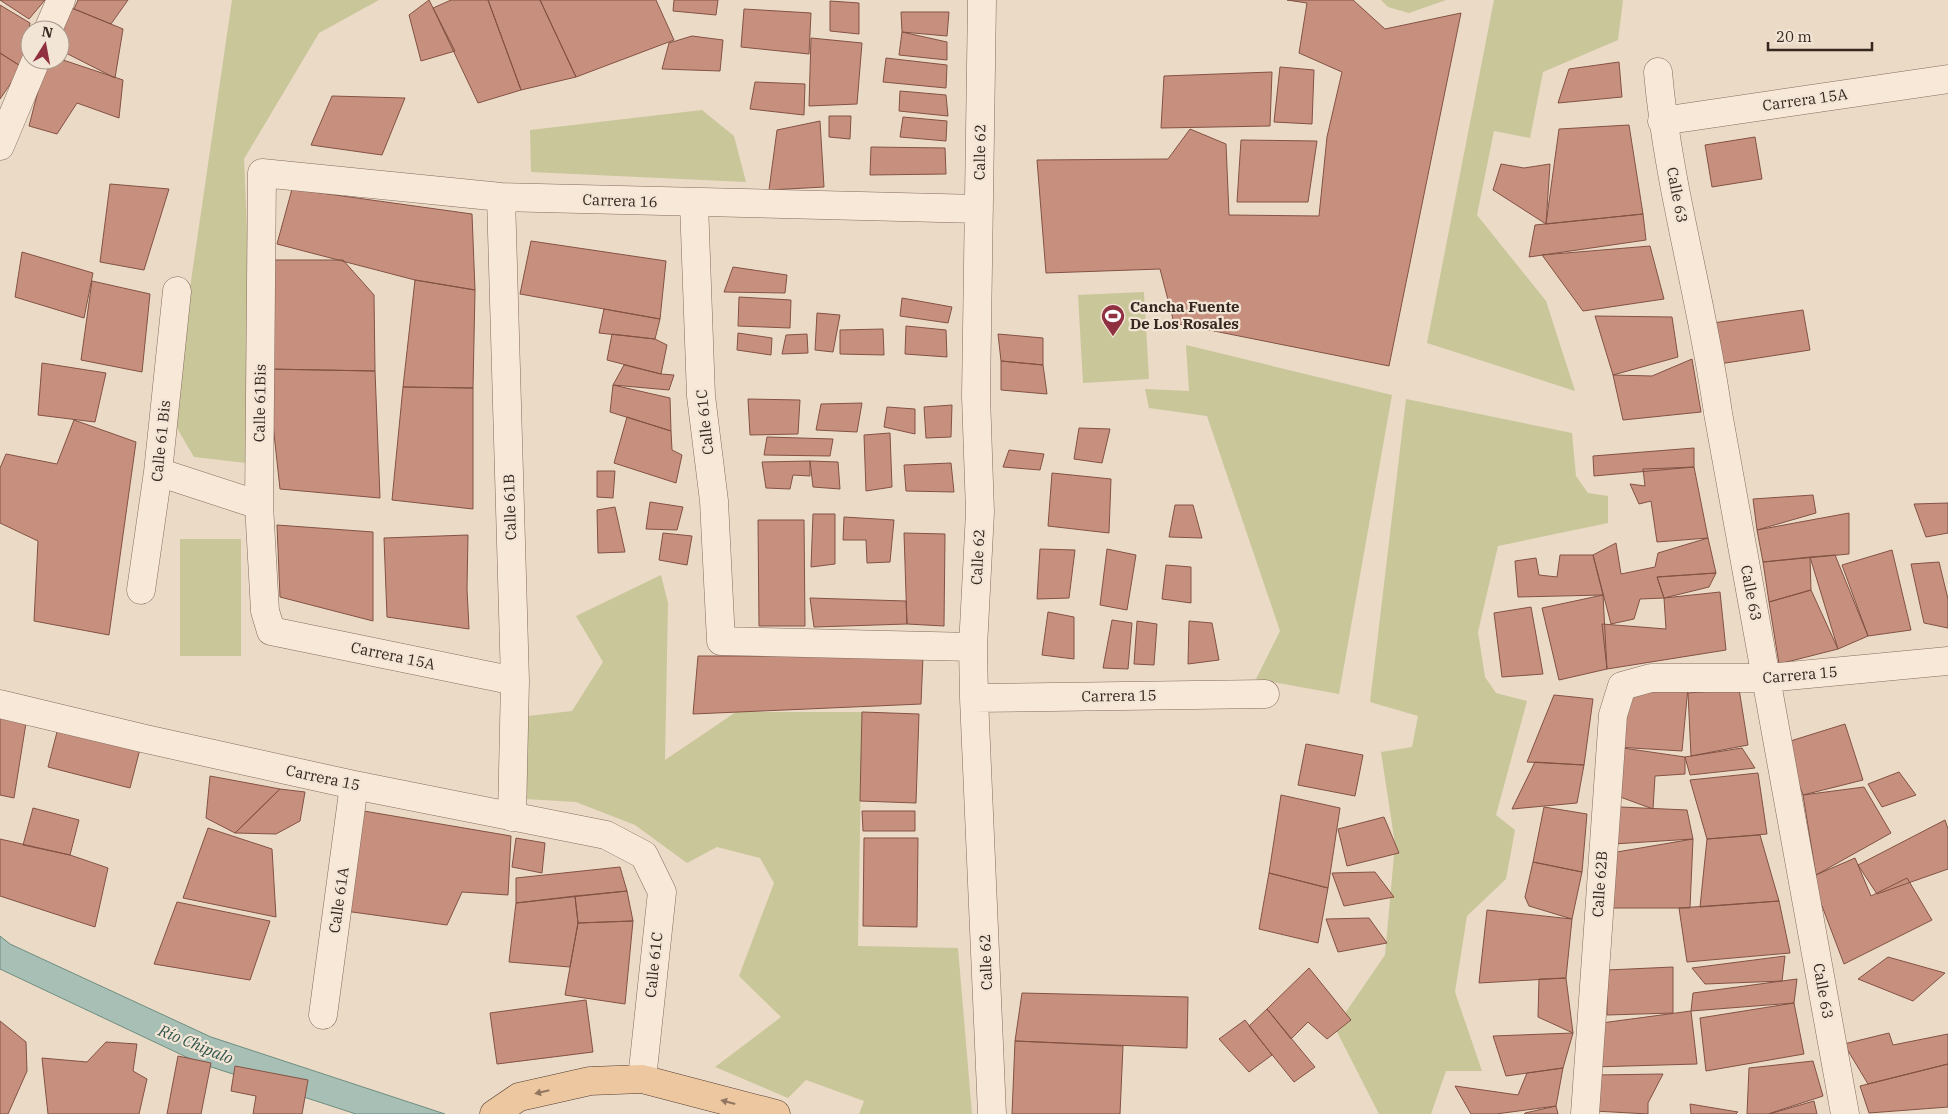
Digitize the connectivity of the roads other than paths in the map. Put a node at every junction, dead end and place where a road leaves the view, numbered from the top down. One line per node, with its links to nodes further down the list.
1 (61, 0): 3 (street)
2 (982, 0): 12 (street, Calle 62)
3 (52, 20)
4 (32, 70): 8 (street)
5 (1658, 72): 7 (street, Calle 63)
6 (1948, 79): 7 (street, Carrera 15A)
7 (1662, 121): 21 (street, Calle 63)
8 (0, 146)
9 (262, 174): 10 (street, Carrera 16); 15 (street, Calle 61Bis)
10 (501, 197): 11 (street, Carrera 16); 22 (street, Calle 61B)
11 (694, 203): 12 (street, Carrera 16); 18 (street, Calle 61C)
12 (979, 209): 18 (street, Calle 62)
13 (177, 291): 14 (street, Calle 61 Bis)
14 (158, 472): 15 (street); 16 (street, Calle 61 Bis)
15 (259, 505): 17 (street, Calle 61Bis)
16 (141, 590)
17 (271, 631): 22 (street, Carrera 15A)
18 (974, 647): 24 (street, Calle 62)
19 (1948, 661): 21 (street, Carrera 15)
20 (1651, 678): 21 (street, Carrera 15); 34 (street, Calle 62B)
21 (1767, 678): 35 (street, Calle 63)
22 (514, 681): 27 (street, Calle 61B)
23 (1265, 694): 24 (street, Carrera 15)
24 (974, 698): 33 (street, Calle 62)
25 (0, 704): 26 (street, Carrera 15)
26 (354, 785): 27 (street, Carrera 15); 29 (street, Calle 61A)
27 (512, 817): 28 (street, Carrera 15)
28 (644, 855): 30 (street, Calle 61C)
29 (323, 1015)
30 (642, 1079): 31 (main road, one-way to 31); 32 (main road, one-way to 30)
31 (494, 1114)
32 (776, 1114)
33 (992, 1114)
34 (1585, 1114)
35 (1845, 1114)

